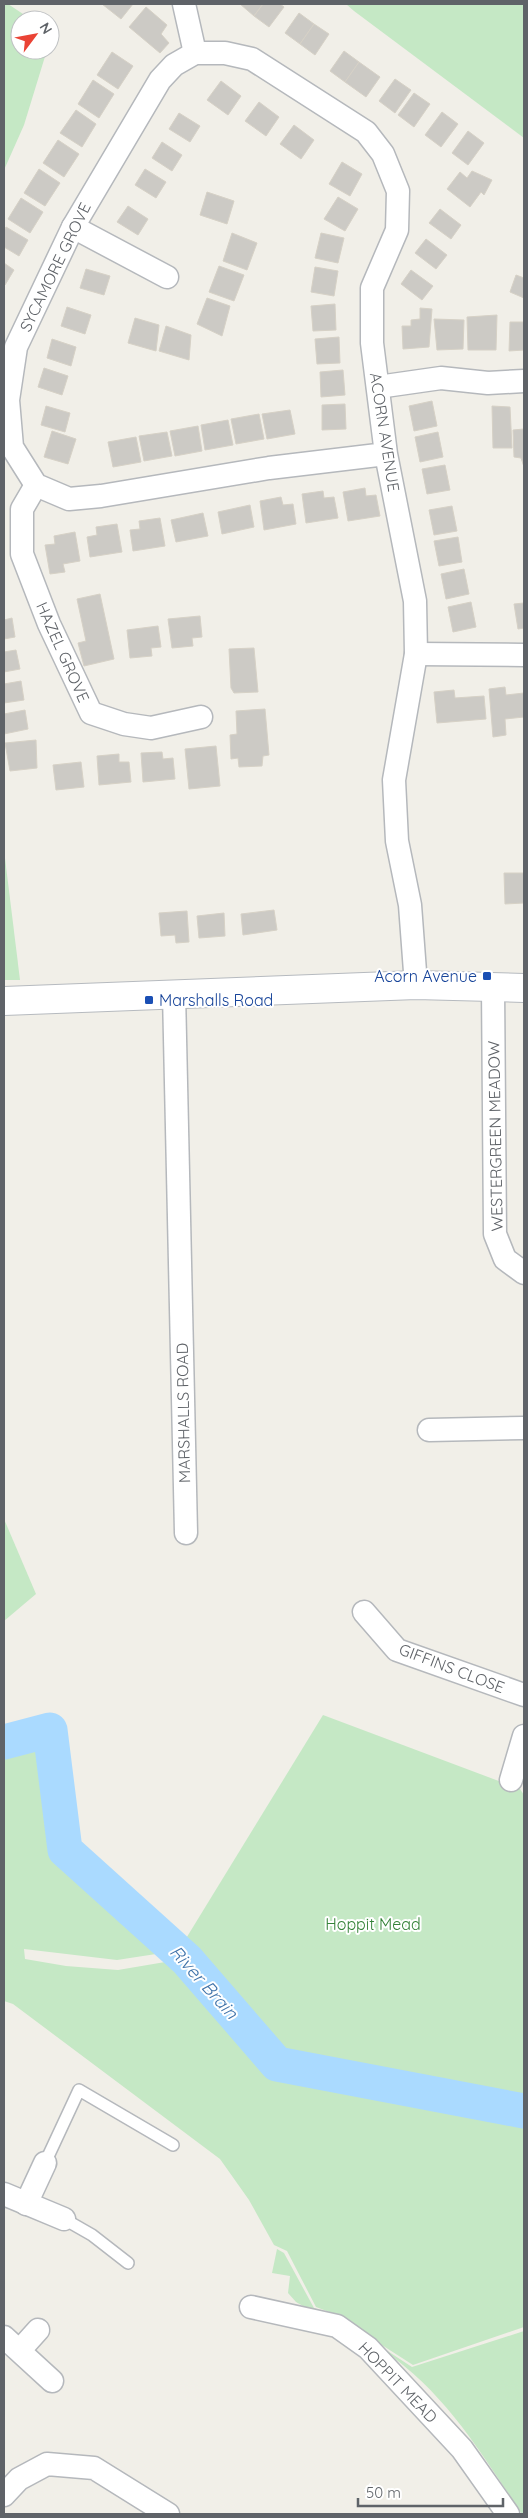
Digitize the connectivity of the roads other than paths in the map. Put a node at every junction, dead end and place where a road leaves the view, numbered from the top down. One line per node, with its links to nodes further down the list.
1 (184, 4): 2 (street)
2 (195, 54): 3 (street, SYCAMORE GROVE); 6 (street, ACORN AVENUE)
3 (73, 227): 4 (street); 8 (street, SYCAMORE GROVE)
4 (167, 277)
5 (524, 381): 6 (street)
6 (378, 387): 7 (street, ACORN AVENUE)
7 (386, 454): 8 (street); 9 (street, ACORN AVENUE)
8 (36, 485): 11 (street, HAZEL GROVE)
9 (416, 654): 10 (street); 12 (street, ACORN AVENUE)
10 (524, 655)
11 (201, 717)
12 (416, 985): 13 (street); 15 (street)
13 (493, 987): 14 (street); 17 (street, WESTERGREEN MEADOW)
14 (524, 988)
15 (174, 993): 16 (street); 20 (street, MARSHALLS ROAD)
16 (4, 1001)
17 (524, 1273)
18 (524, 1428): 19 (street)
19 (429, 1430)
20 (186, 1534)
21 (364, 1612): 22 (street, GIFFINS CLOSE)
22 (524, 1695)
23 (524, 1736): 24 (street)
24 (511, 1780)
25 (173, 2145): 26 (lane)
26 (45, 2163): 28 (street)
27 (4, 2194): 28 (street)
28 (26, 2204): 29 (street)
29 (64, 2219): 30 (lane)
30 (128, 2263)
31 (251, 2307): 37 (street, HOPPIT MEAD)
32 (38, 2330): 33 (street)
33 (12, 2343): 34 (street)
34 (52, 2381)
35 (4, 2495): 36 (street)
36 (168, 2514)
37 (508, 2514)

